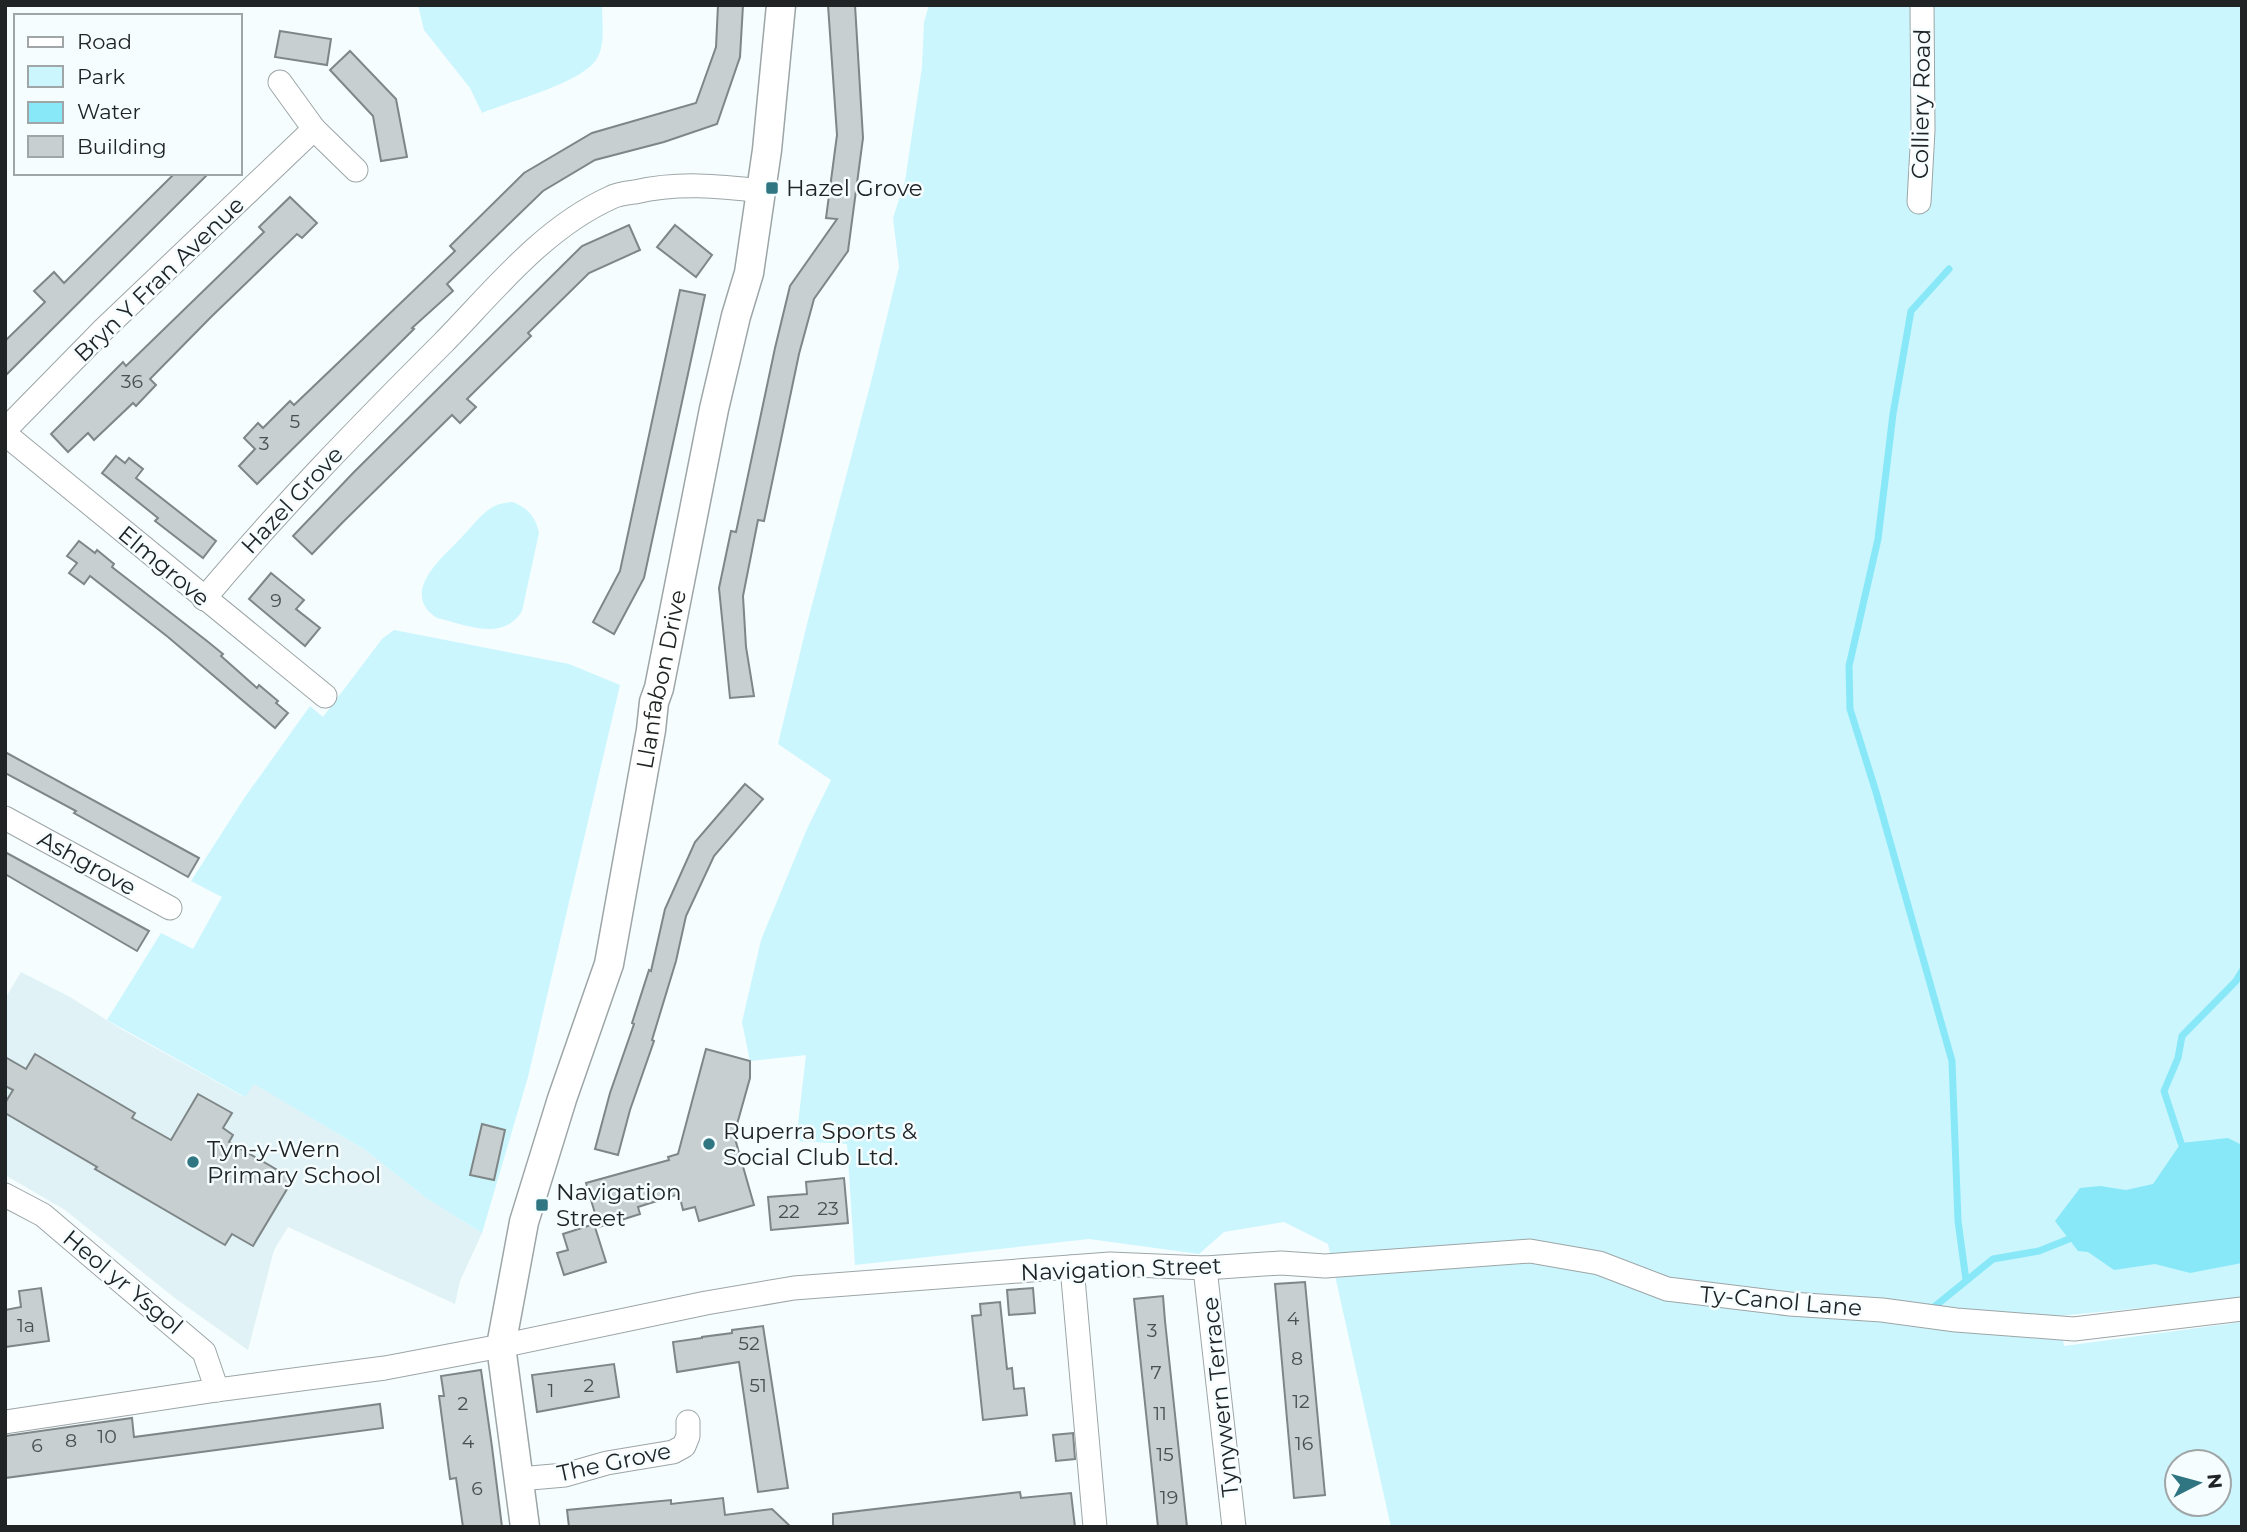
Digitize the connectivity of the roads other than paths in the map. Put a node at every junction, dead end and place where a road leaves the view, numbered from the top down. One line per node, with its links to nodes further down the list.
1 (781, 5): 6 (street, Llanfabon Drive)
2 (1922, 5): 7 (street, Colliery Road)
3 (280, 82): 4 (street)
4 (314, 129): 5 (street); 8 (street, Bryn Y Fran Avenue)
5 (356, 170)
6 (762, 191): 9 (street, Hazel Grove); 18 (street, Llanfabon Drive)
7 (1919, 202)
8 (5, 432): 9 (street, Elmgrove)
9 (204, 599): 10 (street, Elmgrove)
10 (325, 696)
11 (5, 818): 12 (street, Ashgrove)
12 (170, 908)
13 (5, 1195): 19 (street, Heol yr Ysgol)
14 (1325, 1266): 16 (street, Navigation Street); 17 (street, Ty-Canol Lane)
15 (1072, 1267): 16 (street, Navigation Street); 18 (street, Navigation Street); 24 (street)
16 (1205, 1268): 25 (street, Tynywern Terrace)
17 (2242, 1309)
18 (501, 1346): 19 (street, Navigation Street); 22 (street, Llanfabon Drive)
19 (217, 1390): 20 (street, Navigation Street)
20 (5, 1422)
21 (688, 1422): 22 (street, The Grove)
22 (519, 1479): 23 (street, Llanfabon Drive)
23 (525, 1527)
24 (1095, 1527)
25 (1234, 1527)

